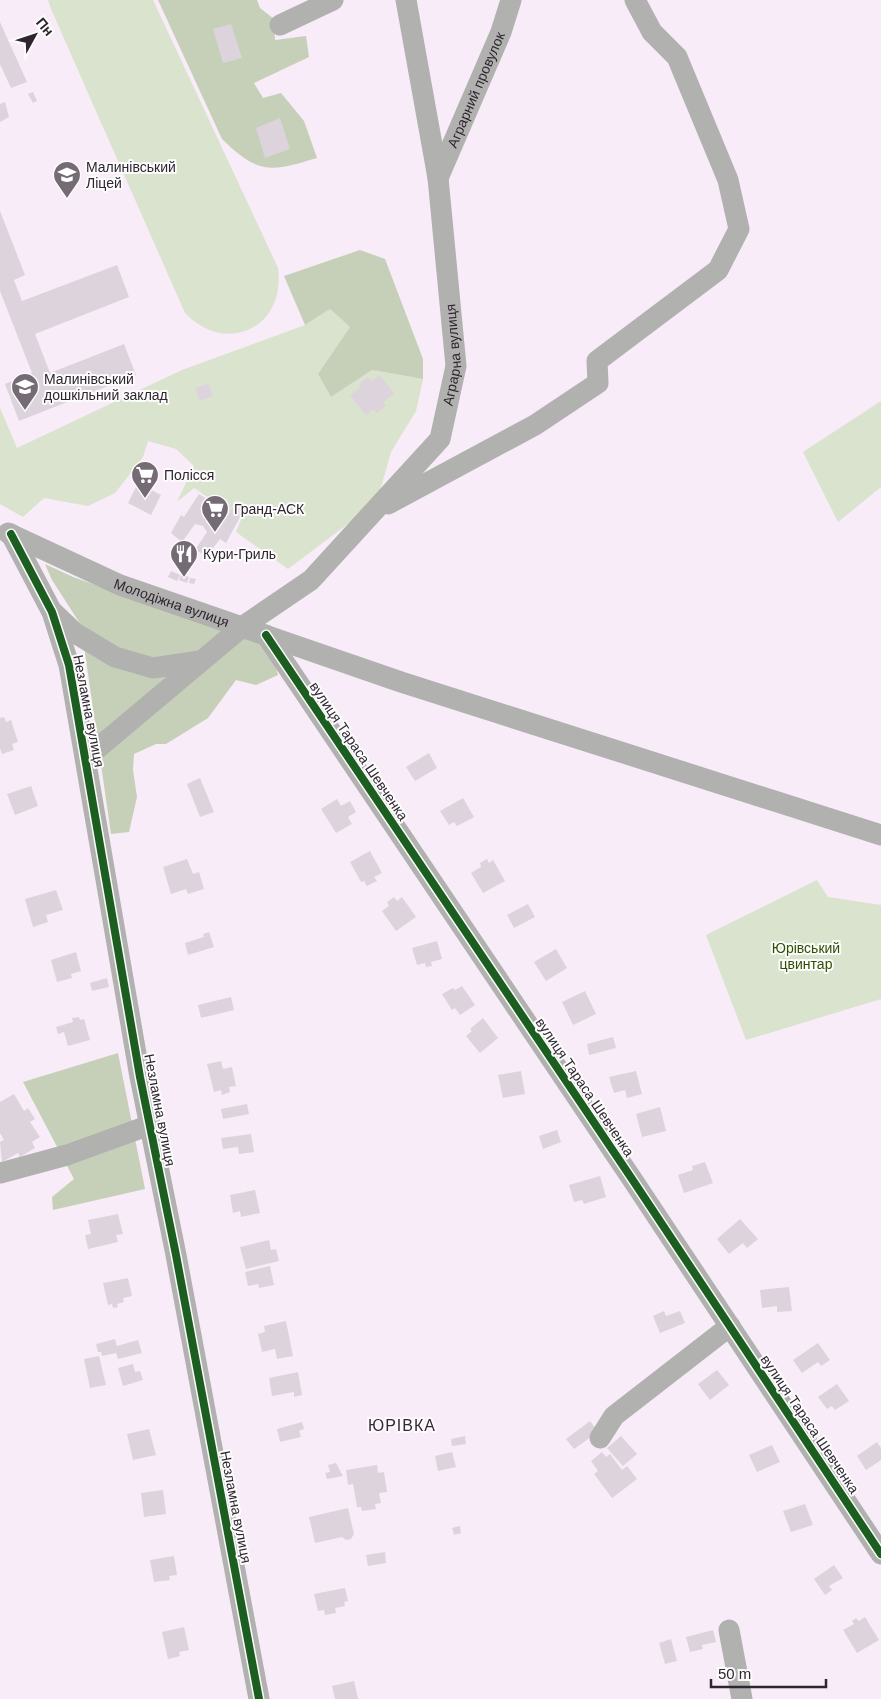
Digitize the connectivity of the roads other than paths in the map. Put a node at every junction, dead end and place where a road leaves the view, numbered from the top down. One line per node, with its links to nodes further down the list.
1 (333, 0): 5 (street)
2 (406, 0): 6 (street, Аграрна вулиця)
3 (511, 0): 6 (street, Аграрний провулок)
4 (635, 0): 7 (street)
5 (280, 25)
6 (438, 178): 7 (street, Аграрна вулиця)
7 (372, 513): 10 (street, Аграрна вулиця)
8 (5, 531): 9 (street, Незламна вулиця); 10 (street, Молодіжна вулиця)
9 (52, 612): 12 (street); 13 (street, Незламна вулиця)
10 (242, 627): 11 (street, Молодіжна вулиця); 12 (street, Аграрна вулиця)
11 (266, 635): 14 (street, Молодіжна вулиця); 17 (street, вулиця Тараса Шевченка)
12 (201, 661): 13 (street, Аграрна вулиця)
13 (86, 758): 15 (street, Незламна вулиця)
14 (881, 835)
15 (150, 1125): 16 (street); 21 (street, Незламна вулиця)
16 (0, 1174)
17 (730, 1326): 18 (street); 19 (street, вулиця Тараса Шевченка)
18 (600, 1438)
19 (881, 1554)
20 (729, 1630): 22 (street)
21 (259, 1699)
22 (742, 1699)

